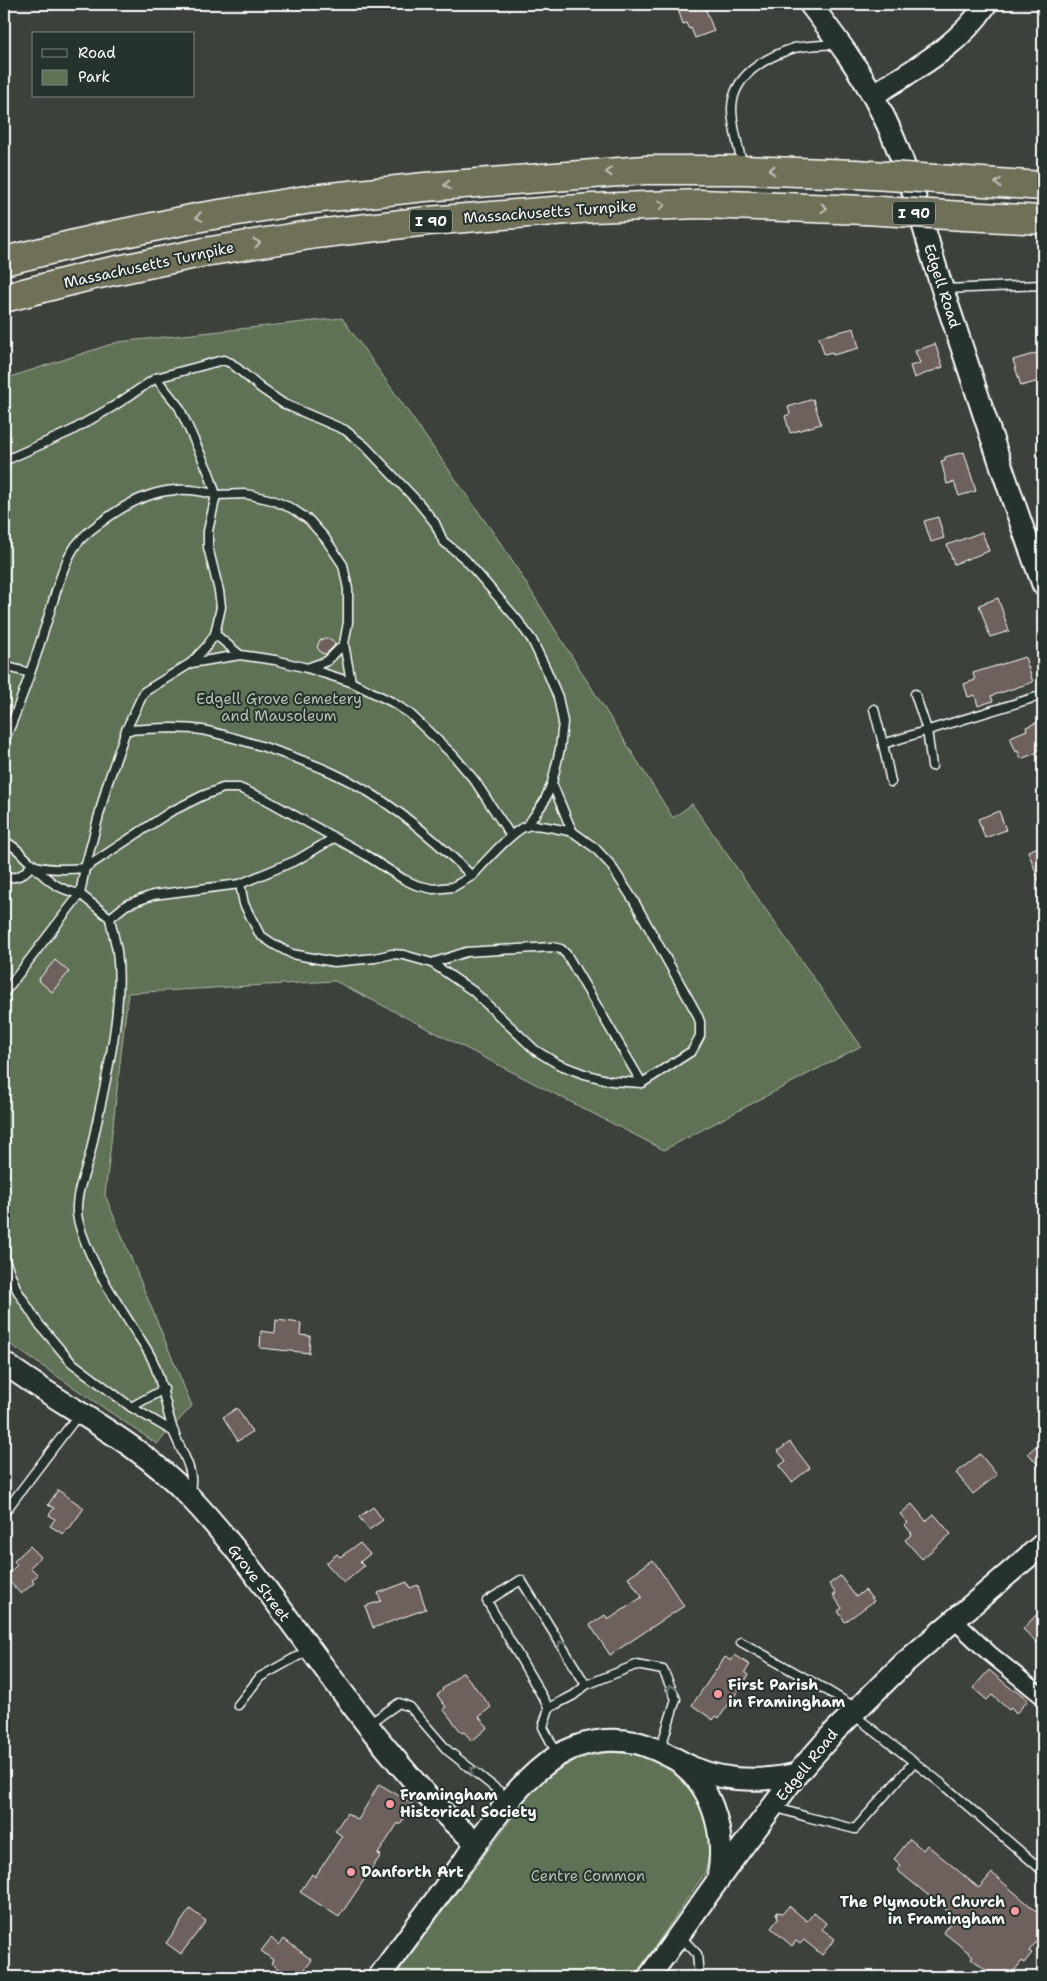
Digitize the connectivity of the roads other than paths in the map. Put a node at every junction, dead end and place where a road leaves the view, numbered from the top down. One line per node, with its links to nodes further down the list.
1 (810, 4): 3 (main road, Edgell Road)
2 (986, 4): 4 (main road)
3 (841, 44): 4 (main road, Edgell Road); 5 (lane)
4 (873, 95): 10 (main road, Edgell Road)
5 (743, 170): 6 (highway, I 90, one-way to 5, bridge); 8 (highway, I 90, one-way to 8)
6 (1043, 186)
7 (1043, 220): 11 (highway, Massachusetts Turnpike / I 90, one-way to 7, bridge)
8 (4, 262)
9 (1043, 285): 10 (lane)
10 (943, 289): 15 (main road, Edgell Road)
11 (4, 298)
12 (156, 378): 13 (lane); 14 (lane); 33 (lane)
13 (4, 461)
14 (216, 495): 16 (lane); 17 (lane); 22 (lane)
15 (1043, 584)
16 (216, 634): 18 (lane); 19 (lane)
17 (344, 644): 21 (lane); 23 (lane)
18 (240, 655): 19 (lane); 21 (lane)
19 (191, 662): 27 (lane)
20 (4, 666): 22 (lane)
21 (308, 668): 23 (lane)
22 (30, 673): 29 (lane)
23 (351, 682): 36 (lane)
24 (915, 694): 28 (lane)
25 (1043, 695): 28 (lane)
26 (874, 709): 30 (lane)
27 (126, 730): 40 (lane); 42 (lane)
28 (927, 730): 30 (lane); 31 (lane)
29 (4, 742)
30 (883, 744): 32 (lane)
31 (932, 766)
32 (891, 782)
33 (552, 783): 34 (lane); 35 (lane)
34 (527, 826): 35 (lane); 36 (lane)
35 (574, 832): 48 (lane)
36 (511, 836): 42 (lane)
37 (334, 838): 40 (lane); 42 (lane); 43 (lane)
38 (4, 841): 39 (lane)
39 (32, 865): 40 (lane); 41 (lane); 44 (lane)
40 (86, 868): 44 (lane)
41 (4, 876)
42 (472, 876)
43 (240, 884): 45 (lane); 46 (lane)
44 (80, 894): 45 (lane); 47 (lane)
45 (110, 918): 51 (lane)
46 (432, 963): 48 (lane); 48 (lane)
47 (4, 993)
48 (642, 1083)
49 (4, 1258): 52 (lane)
50 (4, 1363): 53 (main road, Grove Street)
51 (164, 1389): 52 (lane); 54 (lane)
52 (131, 1407): 54 (lane)
53 (80, 1413): 55 (main road, Grove Street); 56 (lane)
54 (174, 1432): 55 (lane)
55 (188, 1495): 60 (main road, Grove Street)
56 (4, 1514)
57 (1043, 1544): 58 (main road, Edgell Road)
58 (954, 1620): 62 (street); 65 (main road, Edgell Road)
59 (740, 1642): 65 (lane)
60 (309, 1650): 63 (lane); 66 (main road, Grove Street)
61 (586, 1685): 64 (lane); 64 (lane, one-way to 64); 67 (lane, one-way to 61)
62 (1043, 1697)
63 (238, 1705)
64 (549, 1708): 68 (lane)
65 (854, 1711): 69 (lane); 70 (main road, Edgell Road)
66 (367, 1725): 71 (lane, one-way to 66); 73 (main road, Grove Street)
67 (667, 1754): 68 (main road); 70 (main road); 75 (main road)
68 (558, 1756): 71 (main road)
69 (914, 1762): 72 (lane); 74 (lane)
70 (797, 1774): 72 (main road, Edgell Road)
71 (510, 1801): 73 (main road)
72 (773, 1806): 75 (main road, Edgell Road)
73 (477, 1843): 77 (main road)
74 (1043, 1871)
75 (717, 1881): 76 (main road, Edgell Road)
76 (679, 1935): 78 (main road, Edgell Road); 79 (lane)
77 (379, 1977)
78 (649, 1977)
79 (699, 1977)

